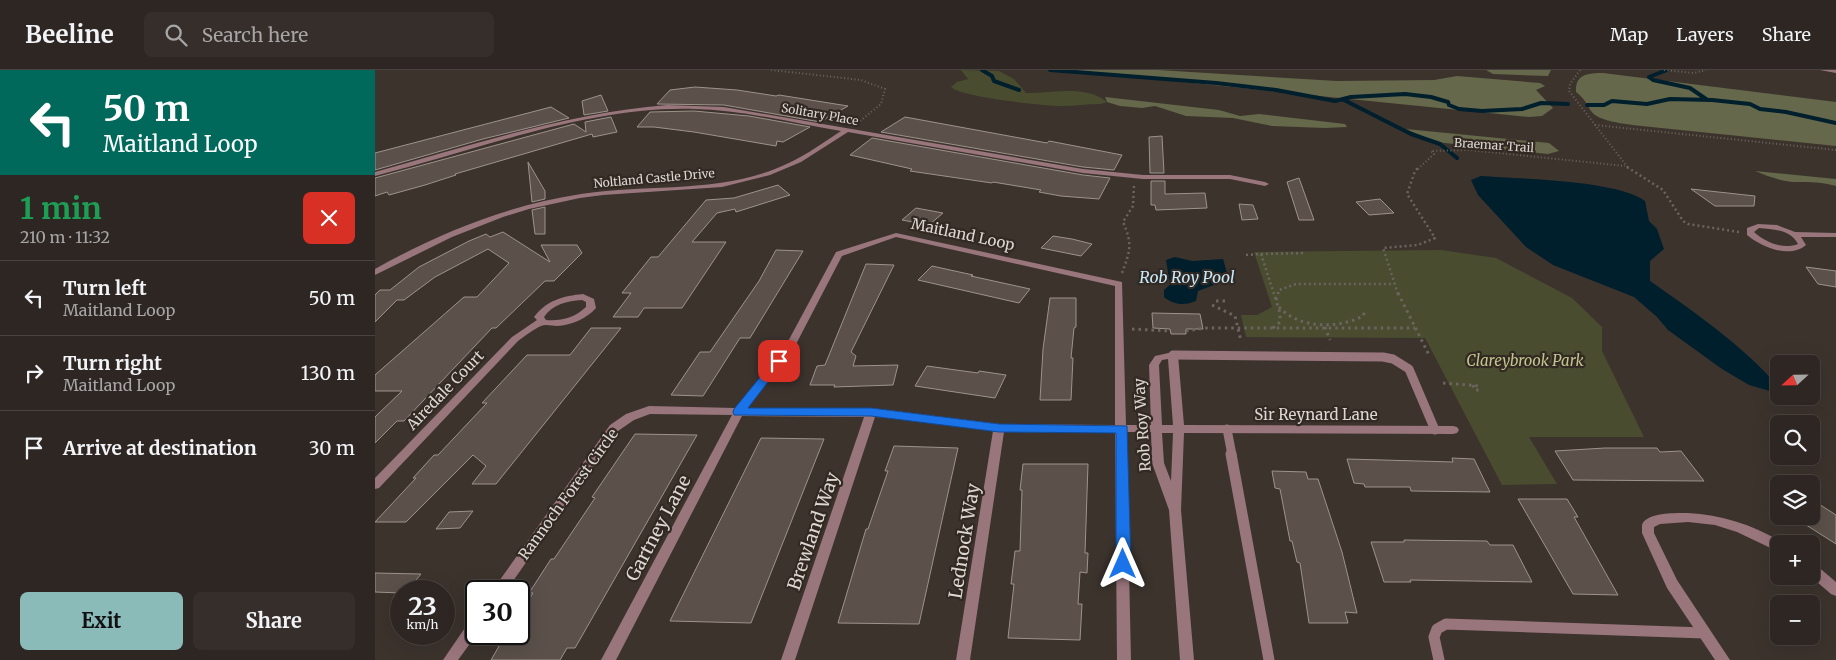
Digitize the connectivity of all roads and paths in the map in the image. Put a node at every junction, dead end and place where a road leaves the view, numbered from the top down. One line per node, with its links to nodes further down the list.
1 (771, 70): 9 (path)
2 (1580, 70): 8 (path, Braemar Trail)
3 (1664, 70): 6 (path)
4 (1706, 70): 6 (path)
5 (1823, 70): 7 (street)
6 (1671, 71)
7 (1836, 72)
8 (1595, 125): 10 (path); 11 (path, Braemar Trail)
9 (847, 130): 12 (street, Solitary Place); 13 (street, Solitary Place); 21 (street, Noltland Castle Drive)
10 (1836, 150)
11 (1625, 166): 15 (path, Braemar Trail); 23 (path, Braemar Trail)
12 (375, 174)
13 (1131, 176): 14 (street, Solitary Place); 22 (path)
14 (1265, 184)
15 (1750, 233): 16 (street); 16 (street)
16 (1792, 234): 17 (street)
17 (1836, 235)
18 (1306, 253): 19 (path)
19 (1261, 254): 20 (path); 25 (path)
20 (1246, 255)
21 (375, 272)
22 (1119, 284): 36 (street); 45 (street, Maitland Loop)
23 (1393, 284): 25 (path); 35 (path, Braemar Trail)
24 (1226, 300): 26 (path)
25 (1276, 300): 28 (path)
26 (1216, 301)
27 (1212, 305): 32 (path)
28 (1279, 307): 31 (path); 33 (path)
29 (1365, 311): 31 (path)
30 (542, 321): 30 (street, Airedale Court); 54 (street, Airedale Court)
31 (1323, 322): 34 (path)
32 (1238, 328): 33 (path); 38 (path); 40 (path)
33 (1272, 328): 34 (path)
34 (1325, 328): 35 (path); 39 (path)
35 (1415, 328): 42 (path, Braemar Trail)
36 (1120, 329): 37 (path); 48 (street)
37 (1171, 331)
38 (1186, 331)
39 (1330, 340)
40 (1241, 341)
41 (1173, 355): 49 (street, Rob Roy Way); 50 (street, Rob Roy Way); 52 (lane)
42 (1429, 356)
43 (1443, 383): 44 (path)
44 (1480, 388)
45 (739, 412): 46 (street); 58 (street, Rannoch Forest Circle); 63 (street, Gartney Lane)
46 (871, 412): 47 (street); 64 (street, Brewland Way)
47 (999, 428): 48 (street); 65 (street, Lednock Way)
48 (1122, 429): 49 (street); 66 (street)
49 (1157, 429): 50 (street); 55 (street, Rob Roy Way)
50 (1179, 429): 51 (street, Sir Reynard Lane); 55 (street, Rob Roy Way)
51 (1227, 429): 52 (street, Sir Reynard Lane); 68 (lane)
52 (1435, 430): 53 (street, Sir Reynard Lane)
53 (1453, 430)
54 (375, 485)
55 (1175, 510): 67 (street, Rob Roy Way)
56 (1770, 542): 60 (street)
57 (1820, 577): 59 (street)
58 (507, 580)
59 (1836, 590)
60 (1704, 633): 69 (lane); 70 (street)
61 (465, 639): 62 (street)
62 (451, 660)
63 (607, 660)
64 (788, 660)
65 (963, 660)
66 (1124, 660)
67 (1187, 660)
68 (1269, 660)
69 (1439, 660)
70 (1723, 660)

